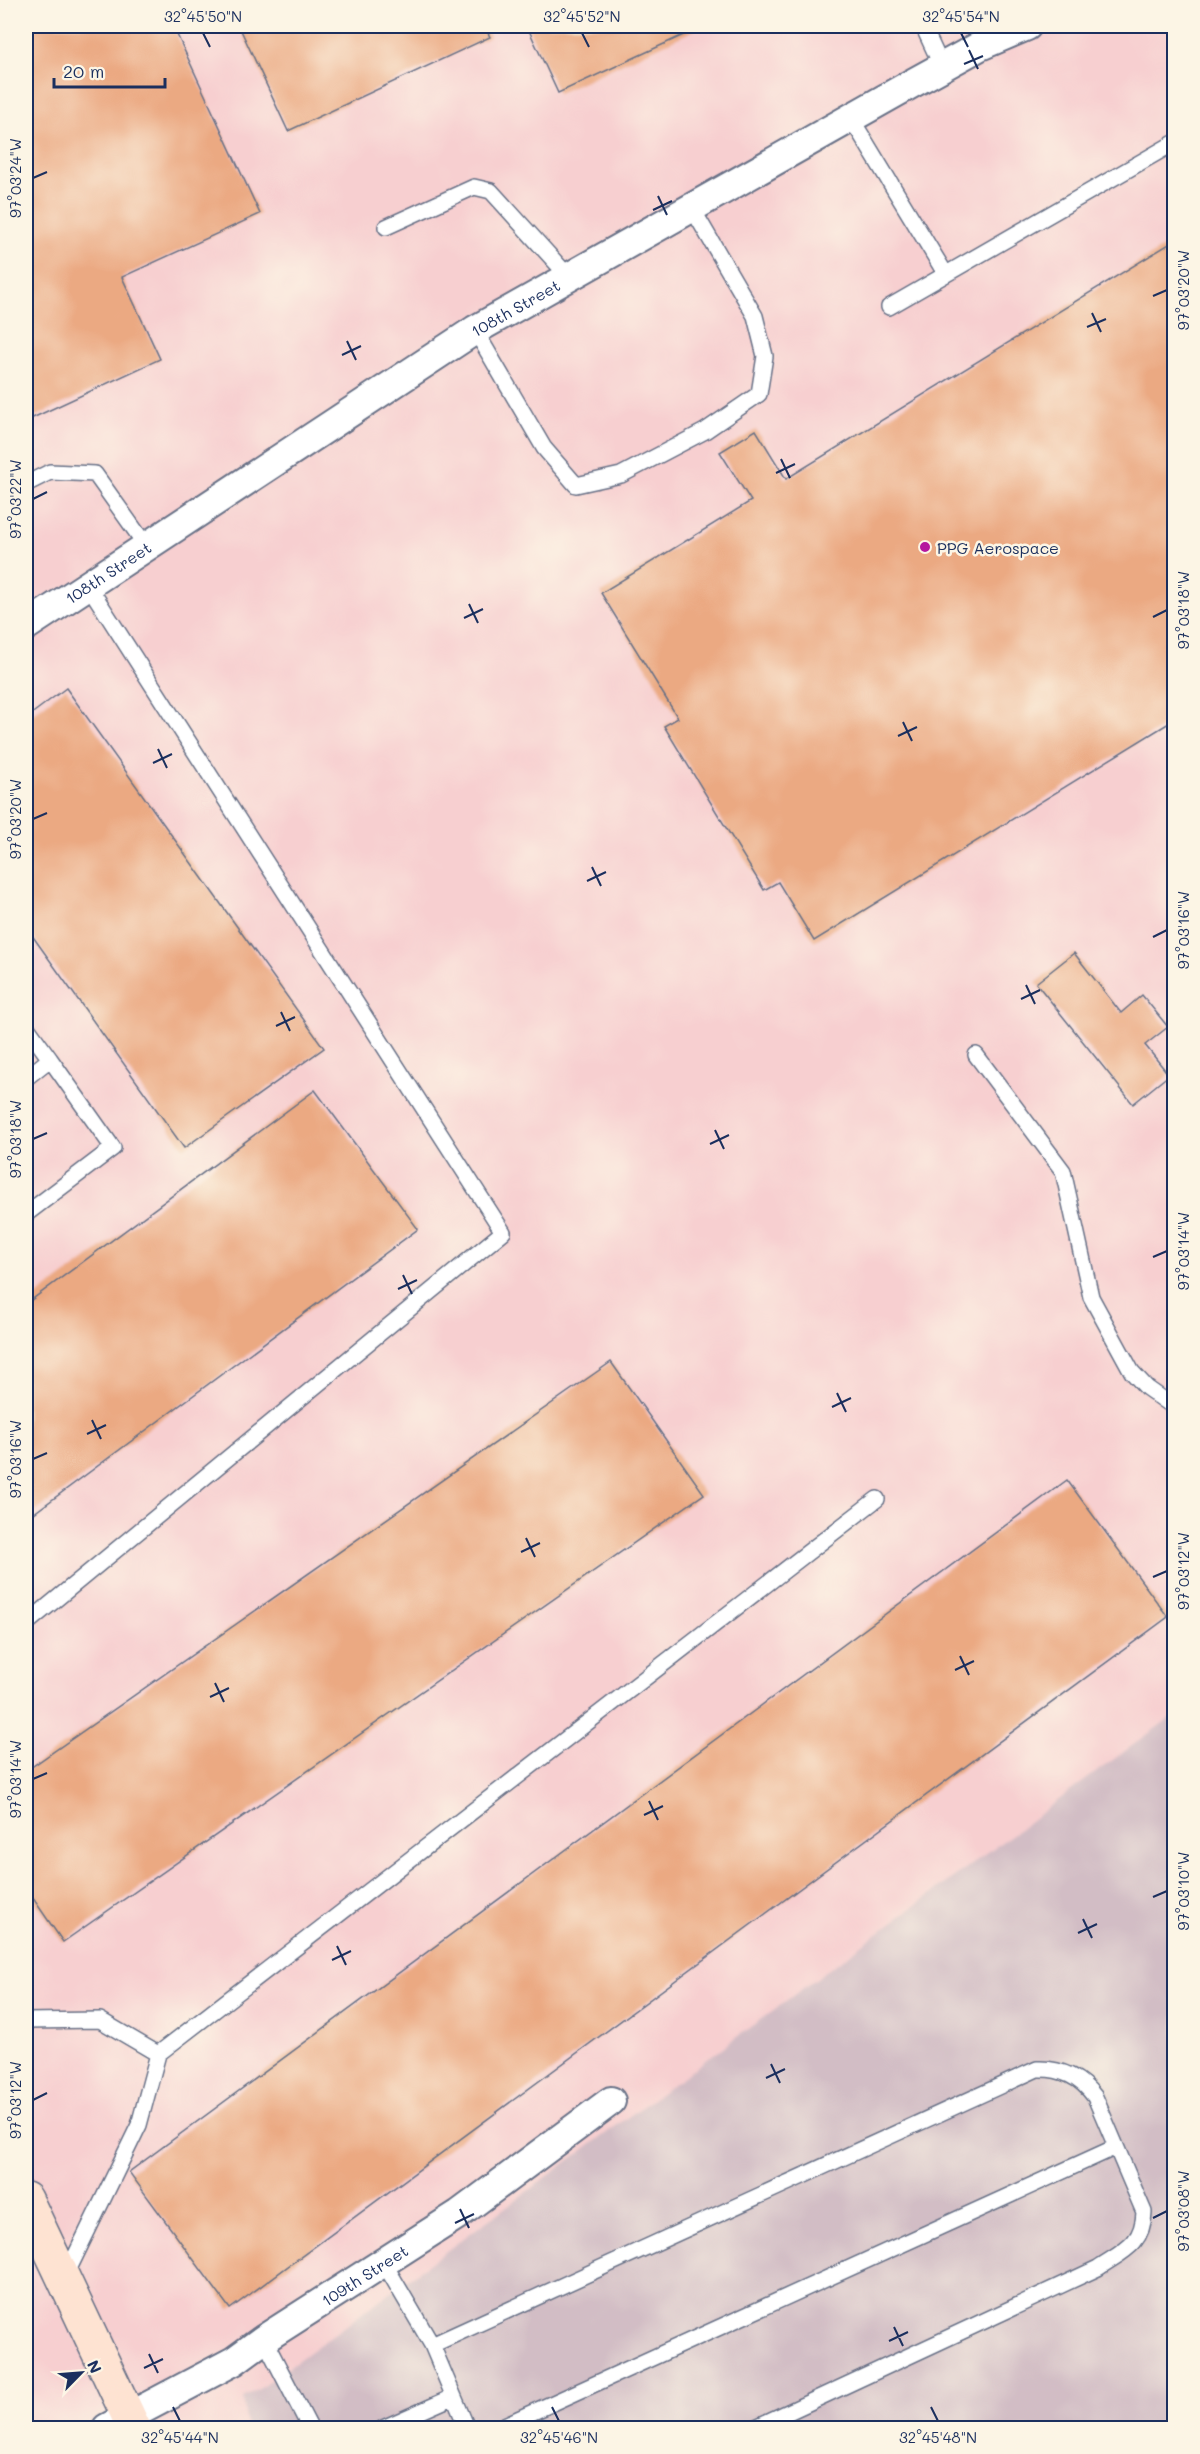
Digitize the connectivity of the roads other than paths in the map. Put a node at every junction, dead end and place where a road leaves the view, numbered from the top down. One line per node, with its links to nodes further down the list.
1 (923, 26): 3 (lane)
2 (1013, 28): 3 (street, 108th Street)
3 (942, 67): 4 (street, 108th Street)
4 (850, 117): 6 (street, 108th Street); 8 (lane)
5 (1174, 143): 8 (lane)
6 (692, 208): 9 (street, 108th Street); 11 (lane)
7 (386, 227): 9 (lane)
8 (945, 273): 10 (lane)
9 (569, 277): 11 (street, 108th Street)
10 (889, 307)
11 (475, 330): 13 (street, 108th Street)
12 (26, 484): 13 (lane)
13 (147, 547): 14 (street, 108th Street)
14 (88, 585): 15 (street, 108th Street); 23 (lane)
15 (26, 626)
16 (26, 1026): 18 (lane)
17 (976, 1054): 21 (lane)
18 (50, 1059): 19 (lane); 20 (lane)
19 (26, 1078)
20 (26, 1214)
21 (1174, 1407)
22 (877, 1499): 25 (lane)
23 (26, 1624)
24 (26, 2021): 25 (lane)
25 (158, 2054): 30 (lane)
26 (610, 2102): 29 (street, 109th Street)
27 (1116, 2147): 32 (lane); 38 (lane); 39 (lane)
28 (26, 2199): 30 (street)
29 (384, 2263): 31 (street, 109th Street); 32 (lane)
30 (64, 2280): 34 (street)
31 (264, 2339): 34 (street, 109th Street); 35 (lane)
32 (432, 2345): 33 (lane)
33 (453, 2397): 36 (lane); 37 (lane)
34 (123, 2424)
35 (310, 2428)
36 (383, 2428)
37 (467, 2428)
38 (498, 2428)
39 (754, 2428)

